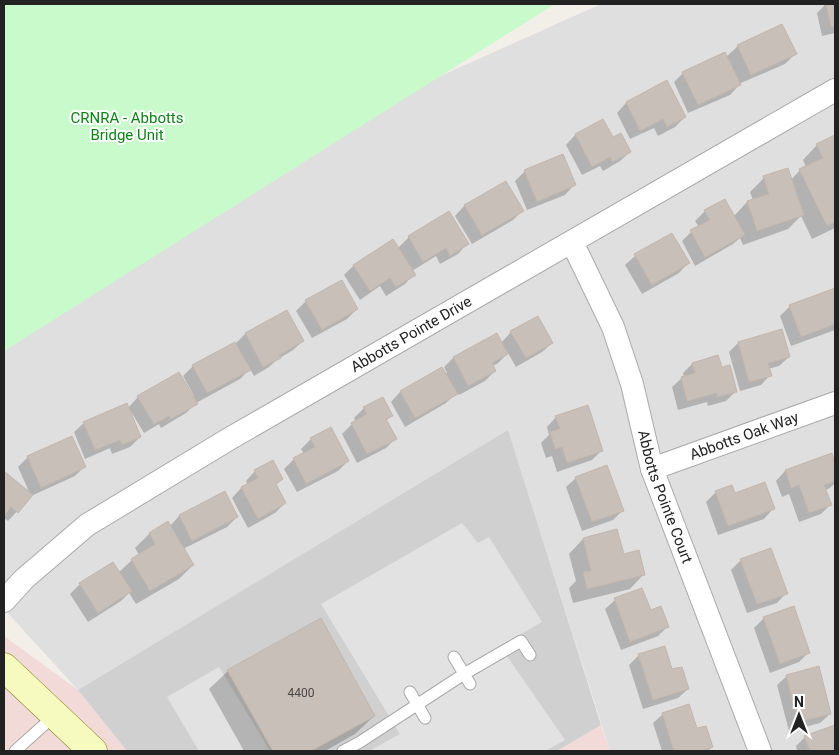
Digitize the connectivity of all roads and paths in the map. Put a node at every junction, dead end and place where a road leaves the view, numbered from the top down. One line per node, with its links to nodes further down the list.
1 (835, 90): 2 (street, Abbotts Pointe Drive)
2 (572, 242): 4 (street, Abbotts Pointe Court); 5 (street, Abbotts Pointe Drive)
3 (835, 403): 4 (street, Abbotts Oak Way)
4 (652, 469): 17 (street, Abbotts Pointe Court)
5 (4, 601)
6 (530, 655): 9 (lane)
7 (454, 657): 9 (lane)
8 (4, 667): 12 (main road)
9 (467, 679): 11 (lane)
10 (410, 692): 11 (lane)
11 (416, 704): 13 (lane); 16 (lane)
12 (55, 715): 14 (lane); 15 (main road)
13 (425, 718)
14 (15, 751)
15 (93, 751)
16 (343, 751)
17 (760, 751)

